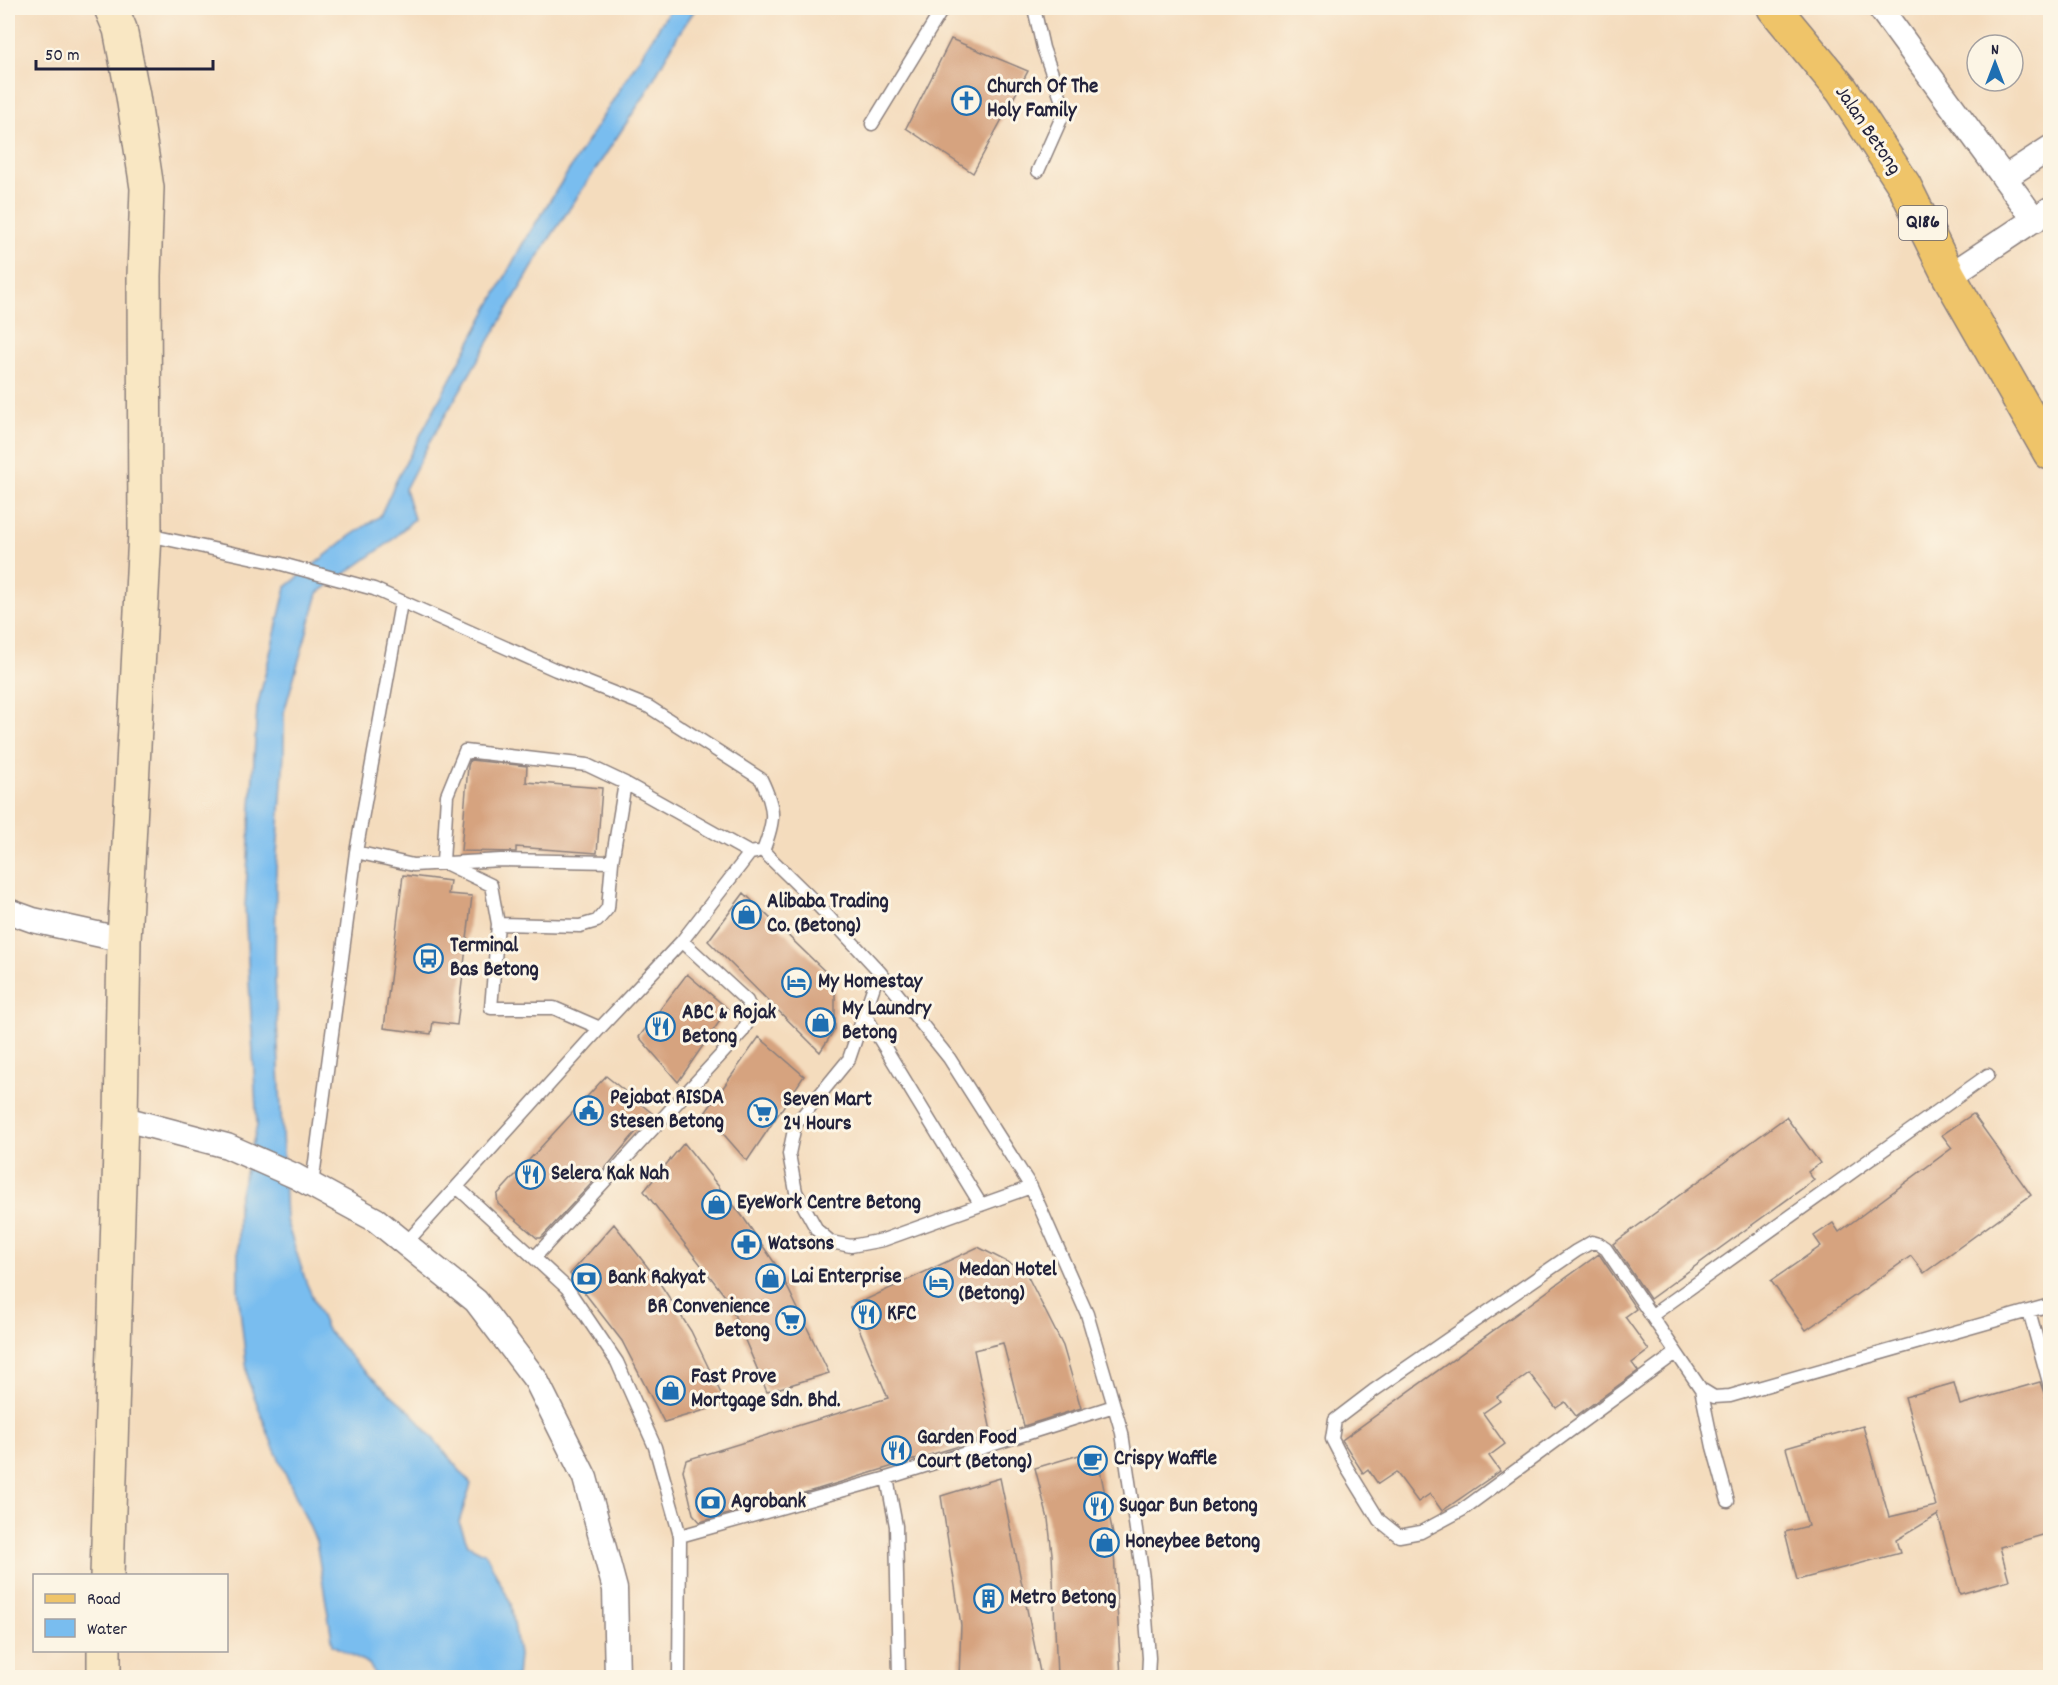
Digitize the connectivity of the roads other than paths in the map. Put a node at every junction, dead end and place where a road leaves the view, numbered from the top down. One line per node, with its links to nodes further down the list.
1 (111, 8): 13 (street)
2 (943, 8): 6 (lane)
3 (1034, 8): 8 (lane)
4 (1774, 8): 11 (main road, Jalan Betong / Q186)
5 (1880, 8): 9 (street)
6 (872, 124)
7 (2050, 148): 9 (street)
8 (1038, 171)
9 (2004, 178): 10 (street)
10 (2043, 214): 11 (street)
11 (1950, 276): 12 (main road, Jalan Betong / Q186)
12 (2050, 453)
13 (145, 534): 14 (lane); 22 (street)
14 (401, 603): 16 (lane); 17 (lane)
15 (625, 783): 17 (lane); 18 (lane); 19 (lane)
16 (356, 852): 18 (lane); 29 (lane)
17 (756, 852): 23 (lane); 24 (lane)
18 (443, 862): 19 (lane); 21 (lane)
19 (612, 862): 21 (lane)
20 (8, 911): 22 (street)
21 (498, 924): 26 (lane)
22 (124, 940): 28 (street)
23 (682, 941): 26 (lane); 34 (lane)
24 (879, 970): 25 (lane); 31 (lane)
25 (865, 1015): 32 (lane); 32 (lane)
26 (600, 1028): 30 (lane)
27 (1988, 1075): 37 (lane)
28 (121, 1118): 29 (street); 45 (street)
29 (303, 1181): 33 (street)
30 (457, 1187): 33 (lane); 34 (lane)
31 (1031, 1187): 32 (lane); 41 (lane)
32 (981, 1205)
33 (406, 1244): 48 (street)
34 (534, 1257): 44 (lane)
35 (2050, 1305): 36 (lane)
36 (2029, 1311): 39 (lane); 40 (lane)
37 (1651, 1316): 38 (lane); 38 (lane)
38 (1676, 1353): 40 (lane)
39 (2050, 1386)
40 (1701, 1389): 43 (lane)
41 (1114, 1406): 42 (lane); 51 (lane)
42 (887, 1478): 44 (lane); 50 (lane)
43 (1728, 1501)
44 (680, 1536): 49 (lane)
45 (107, 1574)
46 (104, 1652): 47 (street)
47 (104, 1677)
48 (617, 1677)
49 (679, 1677)
50 (899, 1677)
51 (1148, 1677)

